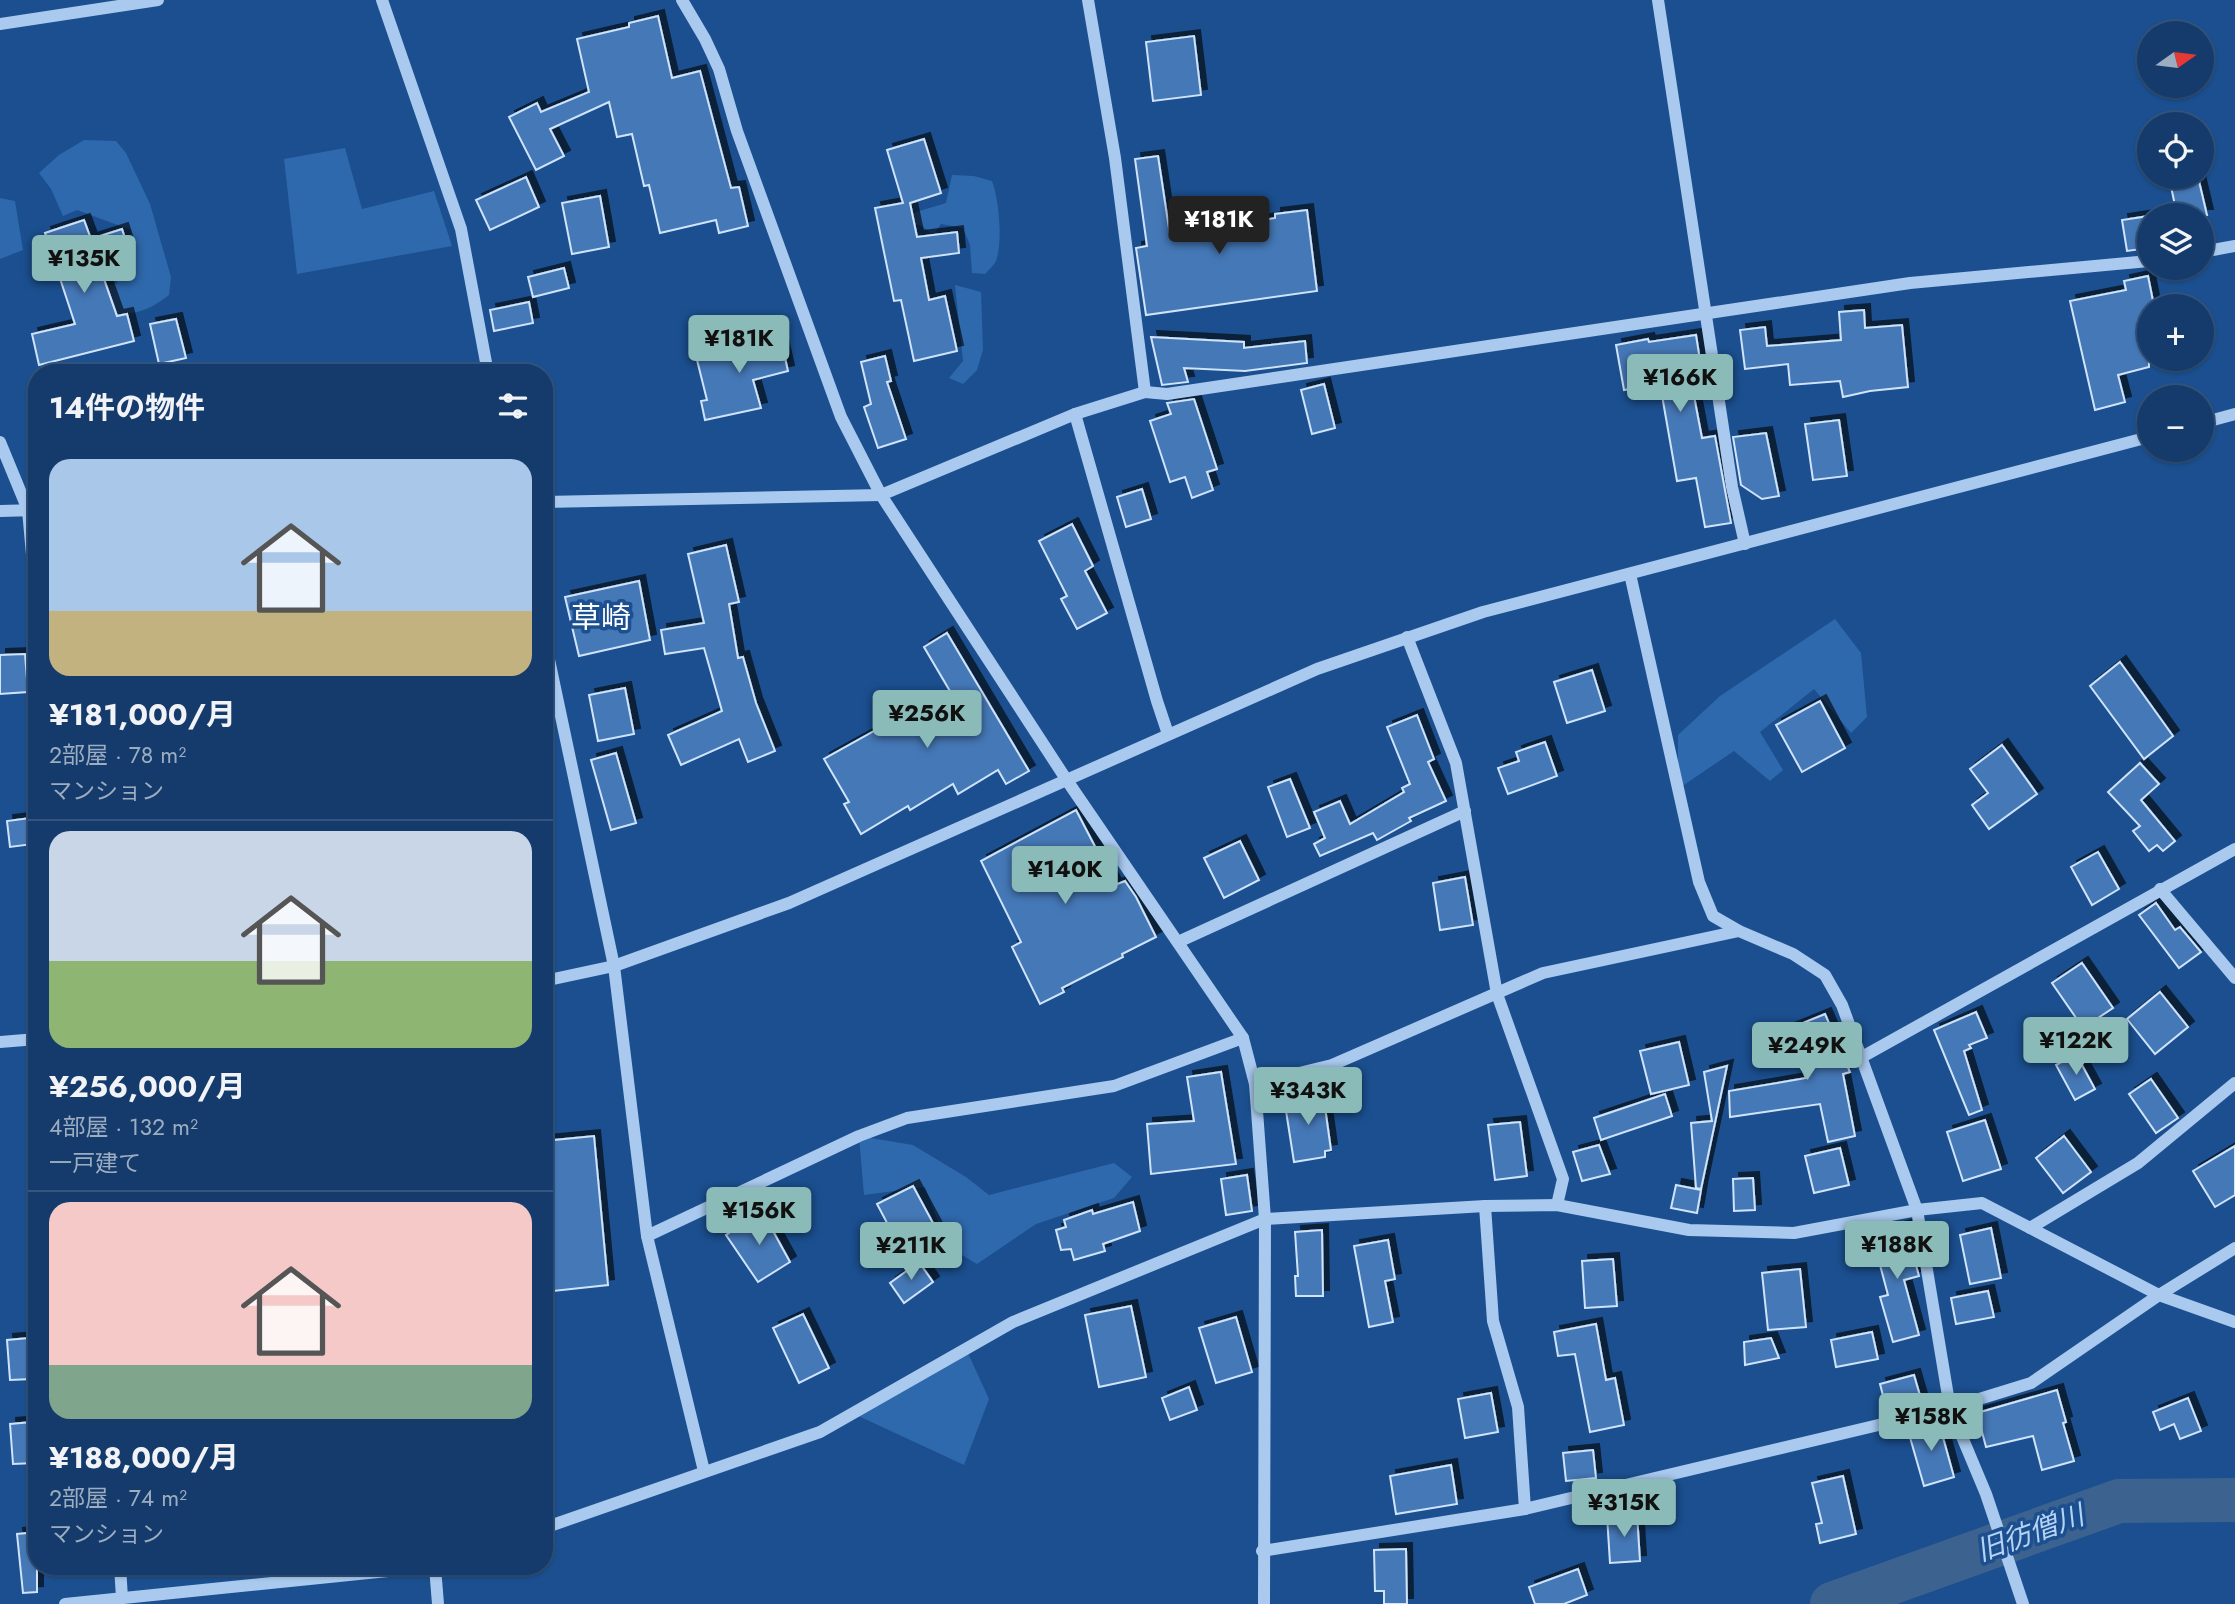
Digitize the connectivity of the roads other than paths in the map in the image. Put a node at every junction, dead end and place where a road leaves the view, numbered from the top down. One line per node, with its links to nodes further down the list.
1 (158, 0): 6 (street)
2 (382, 0): 11 (street)
3 (682, 0): 18 (street)
4 (1088, 0): 12 (street)
5 (1658, 0): 10 (street)
6 (0, 23)
7 (2235, 246): 8 (street)
8 (2214, 250)
9 (2137, 262): 10 (street)
10 (1704, 312): 12 (street); 23 (street)
11 (486, 364)
12 (1145, 392): 13 (street)
13 (1075, 414): 18 (street); 27 (street)
14 (2235, 414): 15 (street)
15 (2214, 420)
16 (2137, 440): 23 (street)
17 (0, 442): 19 (street)
18 (881, 495): 20 (street); 28 (street)
19 (28, 502)
20 (553, 502)
21 (28, 510): 22 (street)
22 (0, 511)
23 (1745, 544): 24 (street)
24 (1630, 574): 25 (street); 32 (street)
25 (1408, 637): 27 (street); 29 (street)
26 (553, 678): 34 (street)
27 (1168, 734): 28 (street)
28 (1066, 779): 33 (street); 34 (street)
29 (1465, 811): 33 (street); 37 (street)
30 (2235, 849): 31 (street)
31 (2160, 889): 35 (street); 41 (street)
32 (1740, 931): 37 (street); 41 (street)
33 (1178, 942): 38 (street)
34 (614, 966): 36 (street); 49 (street)
35 (2235, 978)
36 (553, 979)
37 (1497, 994): 43 (street); 44 (street)
38 (1243, 1038): 43 (street); 49 (street)
39 (28, 1040): 40 (street)
40 (0, 1042)
41 (1862, 1057): 46 (street)
42 (2235, 1083): 48 (street)
43 (1255, 1084): 47 (street)
44 (1557, 1205): 45 (street); 46 (street)
45 (1485, 1206): 47 (street); 55 (street)
46 (1917, 1210): 48 (street); 53 (street)
47 (1265, 1219): 54 (street); 57 (street)
48 (2030, 1228): 51 (street)
49 (647, 1236): 54 (street)
50 (2235, 1248): 51 (street)
51 (2159, 1295): 52 (street); 53 (street)
52 (2235, 1322)
53 (1950, 1408): 55 (street); 65 (street)
54 (704, 1471): 56 (street)
55 (1525, 1509): 57 (street)
56 (553, 1525)
57 (1262, 1551): 64 (street)
58 (121, 1575): 61 (street)
59 (355, 1575): 61 (street)
60 (436, 1575): 63 (street)
61 (122, 1598): 62 (street)
62 (65, 1604)
63 (438, 1604)
64 (1264, 1604)
65 (2023, 1604)

